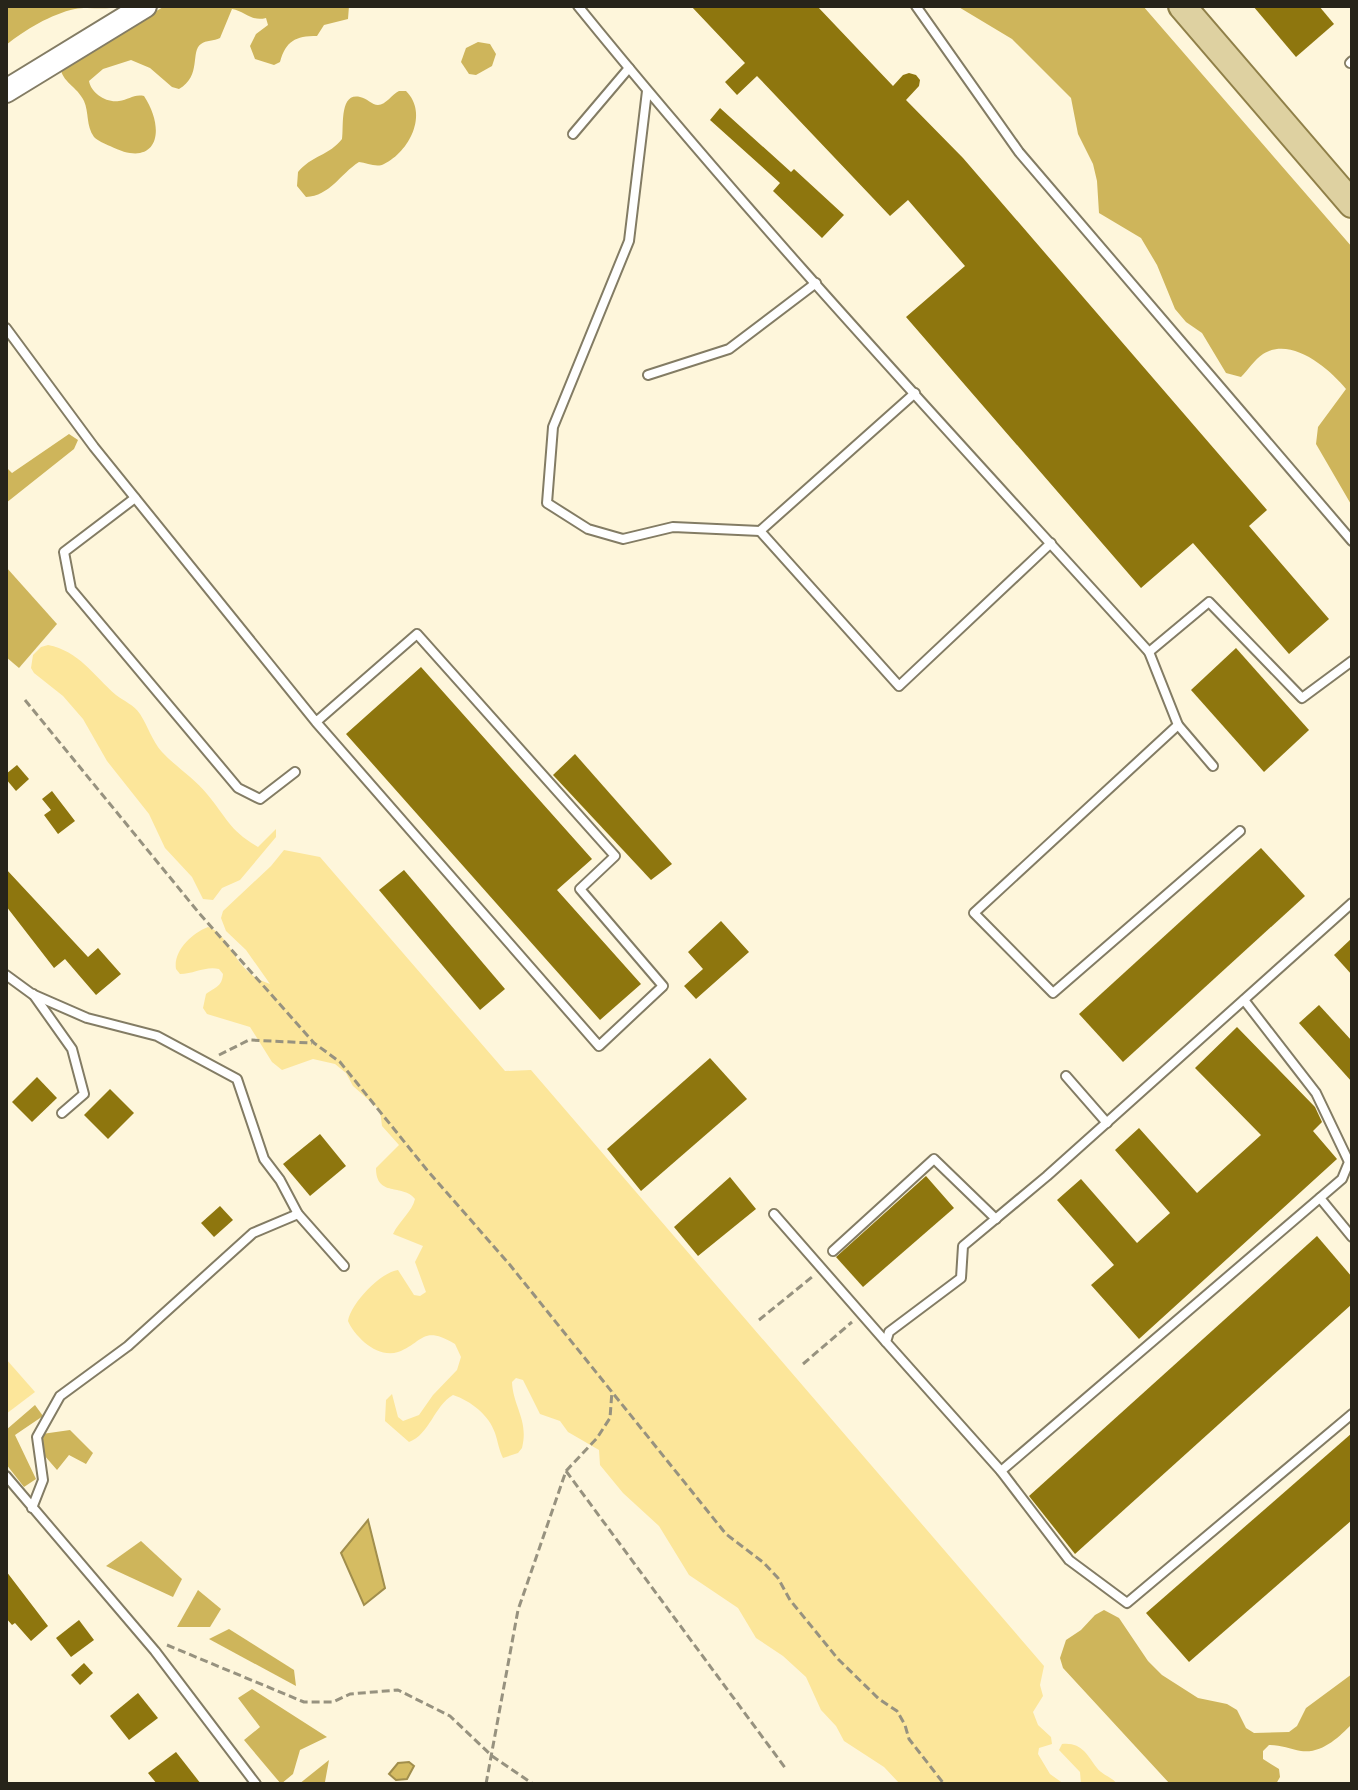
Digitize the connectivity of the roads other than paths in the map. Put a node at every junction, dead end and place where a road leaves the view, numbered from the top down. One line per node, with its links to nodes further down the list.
1 (145, 6): 6 (street)
2 (578, 6): 5 (lane)
3 (916, 6): 16 (lane)
4 (1182, 6): 9 (main road)
5 (629, 68): 7 (lane); 8 (lane)
6 (6, 91)
7 (647, 91): 10 (lane); 15 (lane)
8 (573, 134)
9 (1352, 204)
10 (816, 283): 12 (lane); 13 (lane)
11 (6, 328): 14 (lane)
12 (648, 375)
13 (915, 393): 15 (lane); 17 (lane)
14 (135, 498): 20 (lane); 23 (lane)
15 (760, 531): 17 (lane)
16 (1352, 541)
17 (1051, 543): 18 (lane)
18 (1149, 652): 19 (lane); 21 (lane)
19 (1352, 661)
20 (316, 722): 20 (lane)
21 (1178, 725): 22 (lane); 24 (lane)
22 (1213, 766)
23 (295, 772)
24 (1240, 831)
25 (1352, 903): 28 (lane)
26 (6, 975): 27 (lane)
27 (32, 994): 30 (lane); 33 (lane)
28 (1244, 1000): 31 (lane); 32 (lane)
29 (1066, 1076): 31 (lane)
30 (62, 1113)
31 (1107, 1123): 35 (lane)
32 (1320, 1198): 36 (lane); 41 (lane)
33 (298, 1214): 38 (lane); 43 (lane)
34 (774, 1214): 39 (lane)
35 (996, 1219): 37 (lane); 39 (lane)
36 (1352, 1237)
37 (833, 1251)
38 (344, 1266)
39 (886, 1342): 41 (lane)
40 (1352, 1414): 41 (lane)
41 (1001, 1471)
42 (6, 1476): 43 (lane)
43 (32, 1508): 44 (lane)
44 (256, 1784)

